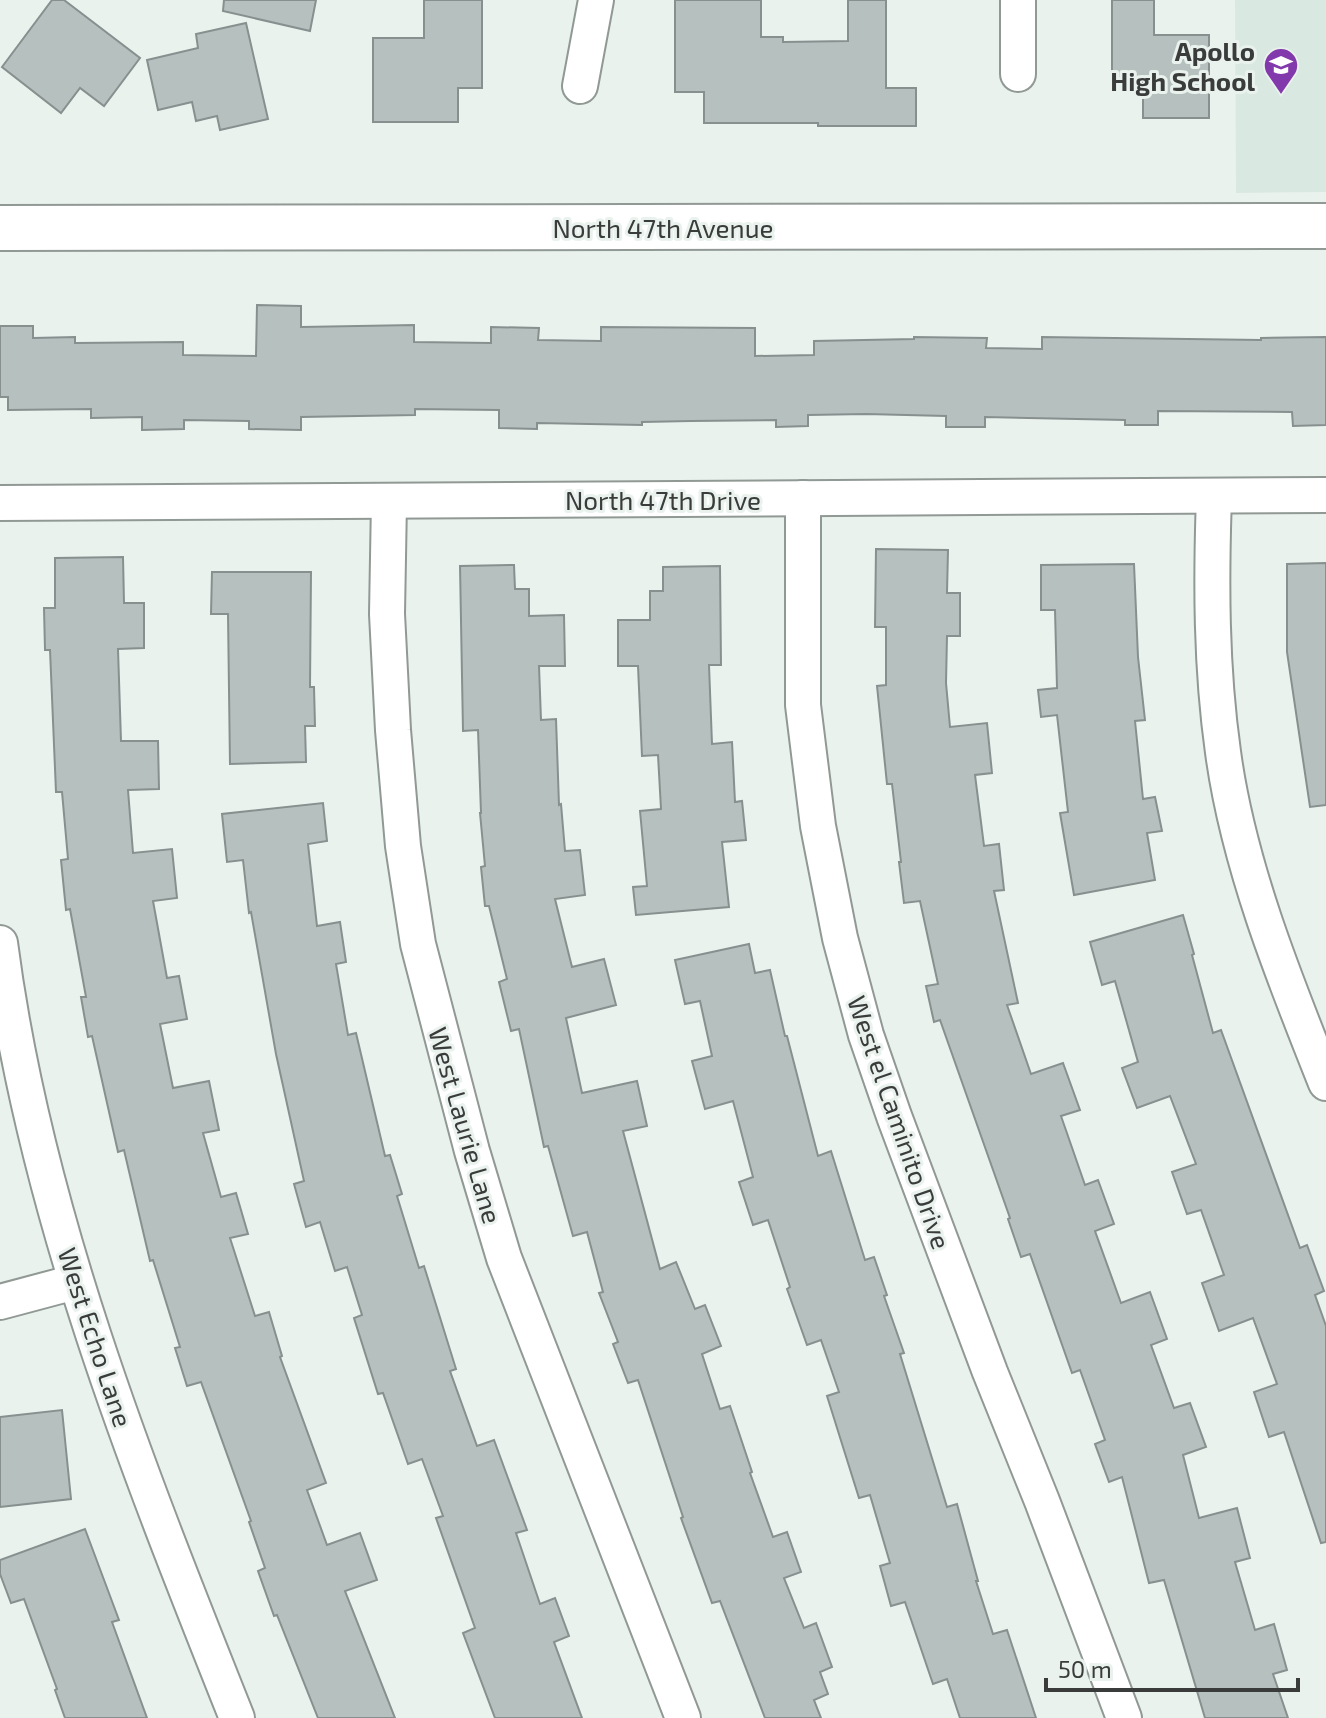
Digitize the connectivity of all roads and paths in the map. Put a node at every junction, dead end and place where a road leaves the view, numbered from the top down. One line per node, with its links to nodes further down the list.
1 (596, 0): 4 (street)
2 (1018, 0): 3 (street)
3 (1018, 74)
4 (580, 86)
5 (1326, 226): 6 (street, North 47th Avenue)
6 (0, 228)
7 (1326, 495): 8 (street, North 47th Drive)
8 (1214, 496): 9 (street, North 47th Drive); 13 (street)
9 (803, 498): 10 (street, North 47th Drive); 18 (street, West el Caminito Drive)
10 (389, 501): 11 (street, North 47th Drive); 17 (street, West Laurie Lane)
11 (0, 503)
12 (0, 943): 14 (street, West Echo Lane)
13 (1326, 1083)
14 (75, 1282): 15 (street); 16 (street, West Echo Lane)
15 (0, 1302)
16 (237, 1718)
17 (683, 1718)
18 (1124, 1718)

